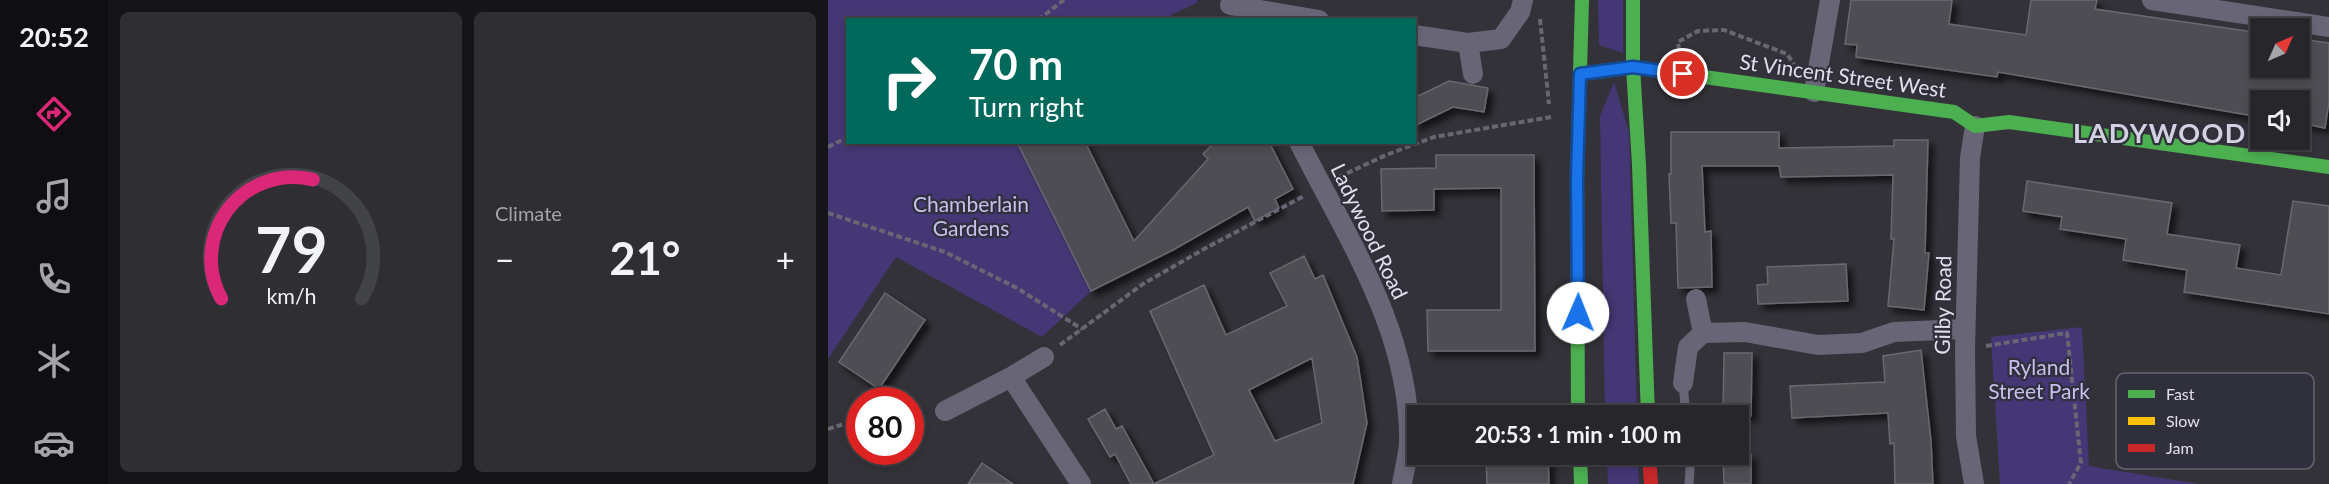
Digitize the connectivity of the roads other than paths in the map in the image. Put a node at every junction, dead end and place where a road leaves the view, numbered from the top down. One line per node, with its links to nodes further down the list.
1 (1633, 0): 11 (main road)
2 (1830, 0): 14 (street)
3 (2152, 0): 8 (street)
4 (1582, 2): 13 (main road)
5 (1531, 4): 10 (street)
6 (1232, 8): 7 (street)
7 (1304, 18)
8 (2329, 27)
9 (1416, 35): 10 (street)
10 (1468, 43): 12 (street)
11 (1633, 67): 13 (main road, St Vincent Street West); 14 (main road, St Vincent Street West); 25 (main road)
12 (1473, 74)
13 (1580, 74): 24 (main road)
14 (1814, 92): 15 (main road, St Vincent Street West)
15 (1975, 126): 17 (main road); 19 (street, Gilby Road)
16 (1300, 144): 28 (street, Ladywood Road)
17 (2329, 167)
18 (1696, 299): 20 (street)
19 (1965, 329): 20 (street); 38 (street, Gilby Road)
20 (1703, 333): 23 (street)
21 (1044, 357): 22 (street)
22 (1011, 377): 27 (street); 33 (street)
23 (1683, 382): 26 (lane)
24 (1578, 405)
25 (1648, 405)
26 (1685, 405)
27 (945, 411)
28 (1407, 411)
29 (1407, 452): 34 (street, Ladywood Road)
30 (1580, 465): 35 (main road)
31 (1650, 465): 36 (main road)
32 (1690, 469): 37 (lane)
33 (1081, 484)
34 (1402, 484)
35 (1581, 484)
36 (1651, 484)
37 (1689, 484)
38 (1974, 484)

